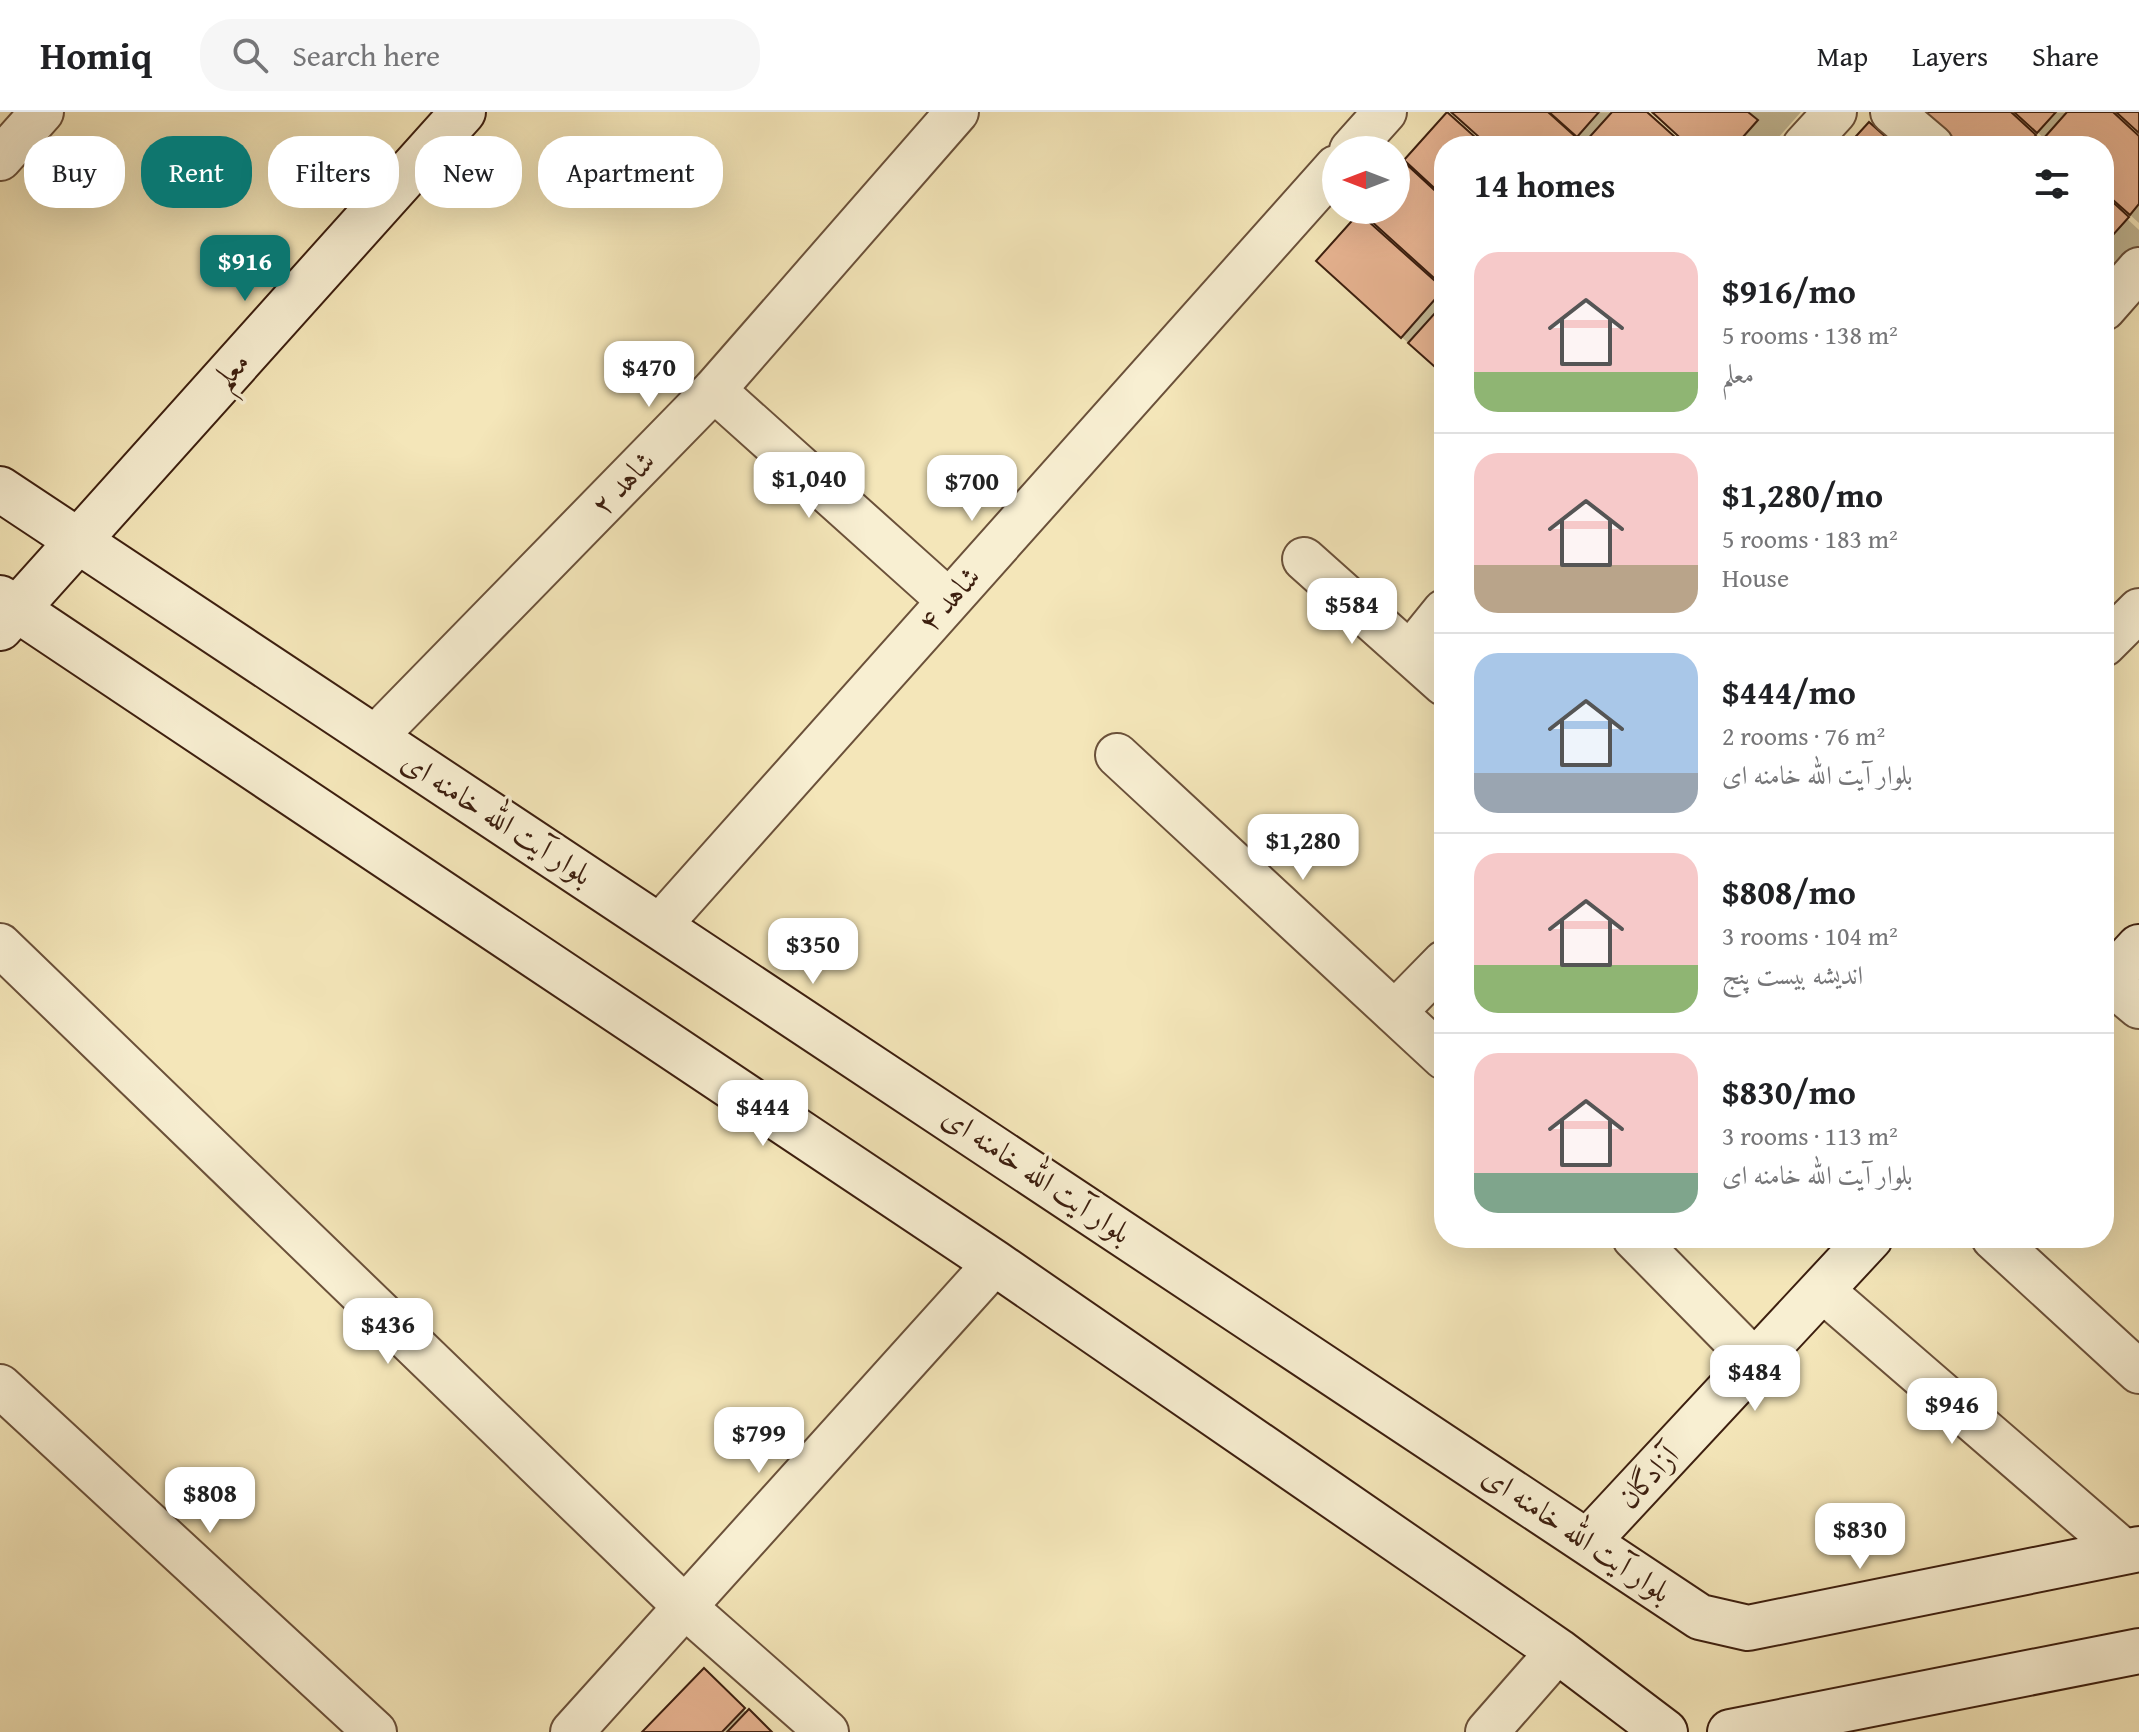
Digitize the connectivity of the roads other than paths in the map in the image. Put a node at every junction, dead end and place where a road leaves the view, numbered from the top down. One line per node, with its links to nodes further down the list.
1 (42, 112): 10 (street)
2 (463, 112): 14 (street, معلم)
3 (957, 112): 12 (street, شاهد ۲)
4 (1385, 112): 7 (street)
5 (1835, 112): 8 (street)
6 (1892, 112): 9 (street)
7 (1364, 136)
8 (1813, 136)
9 (1920, 136)
10 (0, 159)
11 (1322, 183): 16 (street, شاهد ۴)
12 (714, 390): 16 (street); 23 (street, شاهد ۲)
13 (0, 489): 14 (street, بلوار آیت الله خامنه ای)
14 (78, 540): 18 (street, معلم); 23 (street, بلوار آیت الله خامنه ای)
15 (1304, 559): 21 (street)
16 (948, 600): 25 (street, شاهد ۴)
17 (2139, 610): 20 (street)
18 (6, 612): 35 (street)
19 (1434, 623): 21 (street)
20 (2114, 635)
21 (1410, 653): 22 (street)
22 (1434, 675)
23 (375, 737): 25 (street, بلوار آیت الله خامنه ای)
24 (1117, 755): 30 (street)
25 (660, 925): 40 (street, بلوار آیت الله خامنه ای)
26 (0, 945): 42 (street)
27 (2139, 947): 29 (street)
28 (1434, 972): 30 (street)
29 (2114, 987)
30 (1395, 1012): 31 (street)
31 (1434, 1049)
32 (1644, 1248): 38 (street)
33 (1861, 1248): 36 (street, آزادگان)
34 (2005, 1248): 37 (street)
35 (995, 1263): 42 (street); 43 (street)
36 (1822, 1290): 38 (street, آزادگان); 41 (street)
37 (2135, 1360)
38 (1756, 1362): 40 (street, آزادگان)
39 (0, 1386): 45 (street)
40 (1589, 1540): 41 (street, بلوار آیت الله خامنه ای)
41 (2132, 1550)
42 (685, 1607): 46 (street); 47 (street)
43 (1558, 1651): 48 (street); 49 (street)
44 (2139, 1651): 50 (street)
45 (375, 1732)
46 (572, 1732)
47 (827, 1732)
48 (1487, 1732)
49 (1665, 1732)
50 (1730, 1732)

